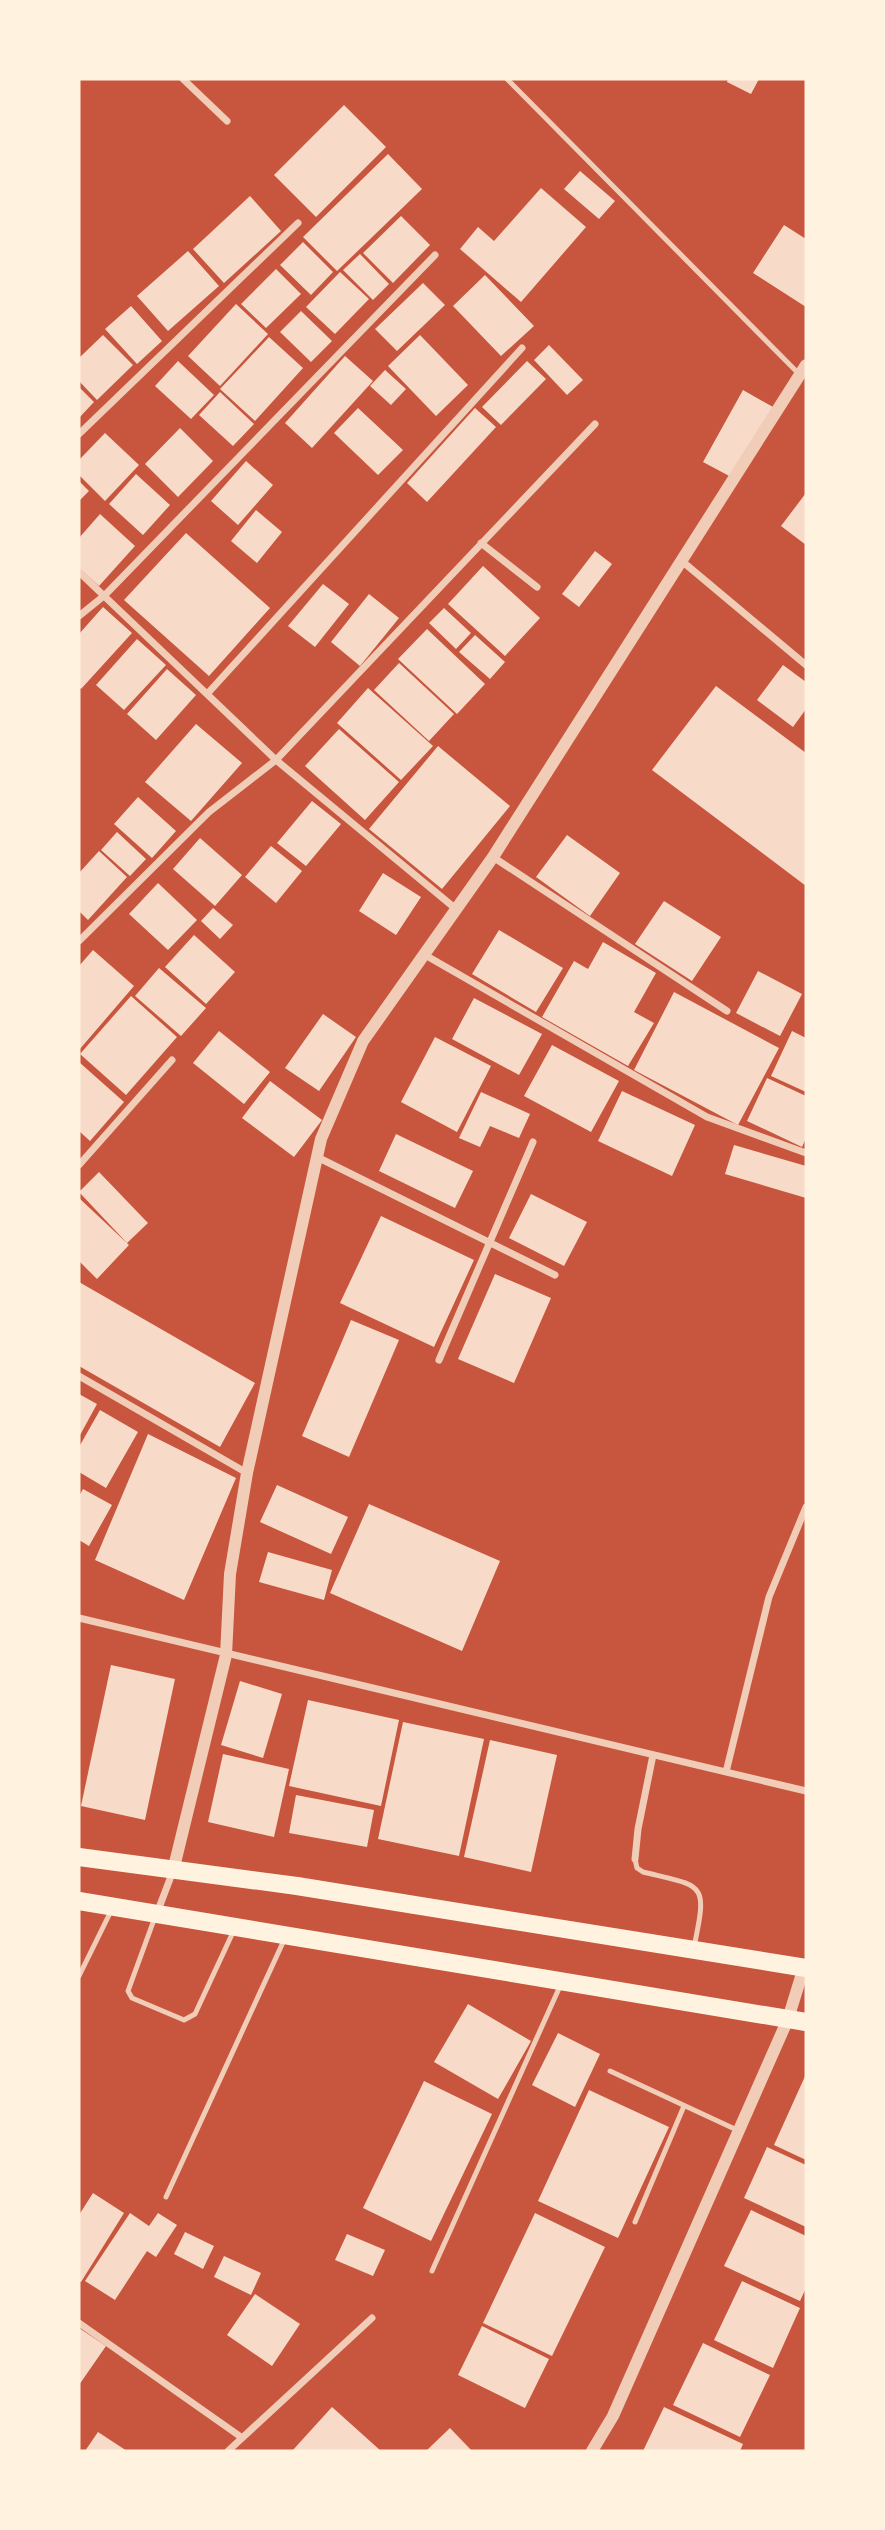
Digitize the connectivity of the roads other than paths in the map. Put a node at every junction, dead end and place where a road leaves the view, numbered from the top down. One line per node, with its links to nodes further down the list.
1 (183, 79): 3 (street)
2 (507, 79): 7 (lane)
3 (227, 121)
4 (298, 223): 9 (street)
5 (435, 256): 14 (street)
6 (522, 348): 17 (street)
7 (803, 370): 11 (street)
8 (595, 424): 10 (street)
9 (79, 434)
10 (481, 543): 13 (street); 18 (street)
11 (683, 562): 16 (street); 19 (street)
12 (79, 572): 14 (street)
13 (537, 587)
14 (105, 595): 15 (street); 17 (street)
15 (79, 616)
16 (806, 665)
17 (208, 693): 18 (street)
18 (276, 760): 20 (street); 21 (street)
19 (493, 857): 20 (street); 23 (street)
20 (456, 909): 22 (street)
21 (79, 941)
22 (425, 955): 26 (street); 27 (street)
23 (727, 1011)
24 (172, 1060): 28 (street)
25 (533, 1142): 29 (street)
26 (806, 1153)
27 (317, 1157): 29 (street); 33 (street)
28 (79, 1165)
29 (490, 1242): 30 (street); 31 (street)
30 (555, 1275)
31 (439, 1360)
32 (79, 1376): 33 (street)
33 (247, 1473): 36 (street)
34 (806, 1507): 38 (street)
35 (79, 1618): 36 (street)
36 (226, 1655): 37 (street); 42 (street)
37 (653, 1755): 38 (street); 41 (street)
38 (726, 1772): 39 (street)
39 (806, 1791)
40 (79, 1857): 42 (main road)
41 (635, 1859): 48 (lane)
42 (173, 1871): 45 (street); 48 (main road)
43 (79, 1900): 44 (main road)
44 (113, 1906): 45 (main road); 49 (lane)
45 (157, 1913): 46 (main road); 46 (lane)
46 (236, 1927): 47 (main road)
47 (286, 1935): 52 (main road); 58 (lane)
48 (693, 1950): 50 (main road)
49 (82, 1966): 51 (lane)
50 (805, 1967): 53 (street)
51 (79, 1976)
52 (562, 1981): 53 (main road); 60 (lane)
53 (788, 2019): 54 (main road); 57 (street)
54 (806, 2022)
55 (610, 2071): 56 (lane)
56 (684, 2106): 57 (lane); 59 (lane)
57 (738, 2130): 65 (street)
58 (166, 2197)
59 (635, 2222)
60 (432, 2271)
61 (372, 2318): 63 (street)
62 (79, 2323): 63 (street)
63 (241, 2437): 64 (street)
64 (228, 2451)
65 (592, 2451)

